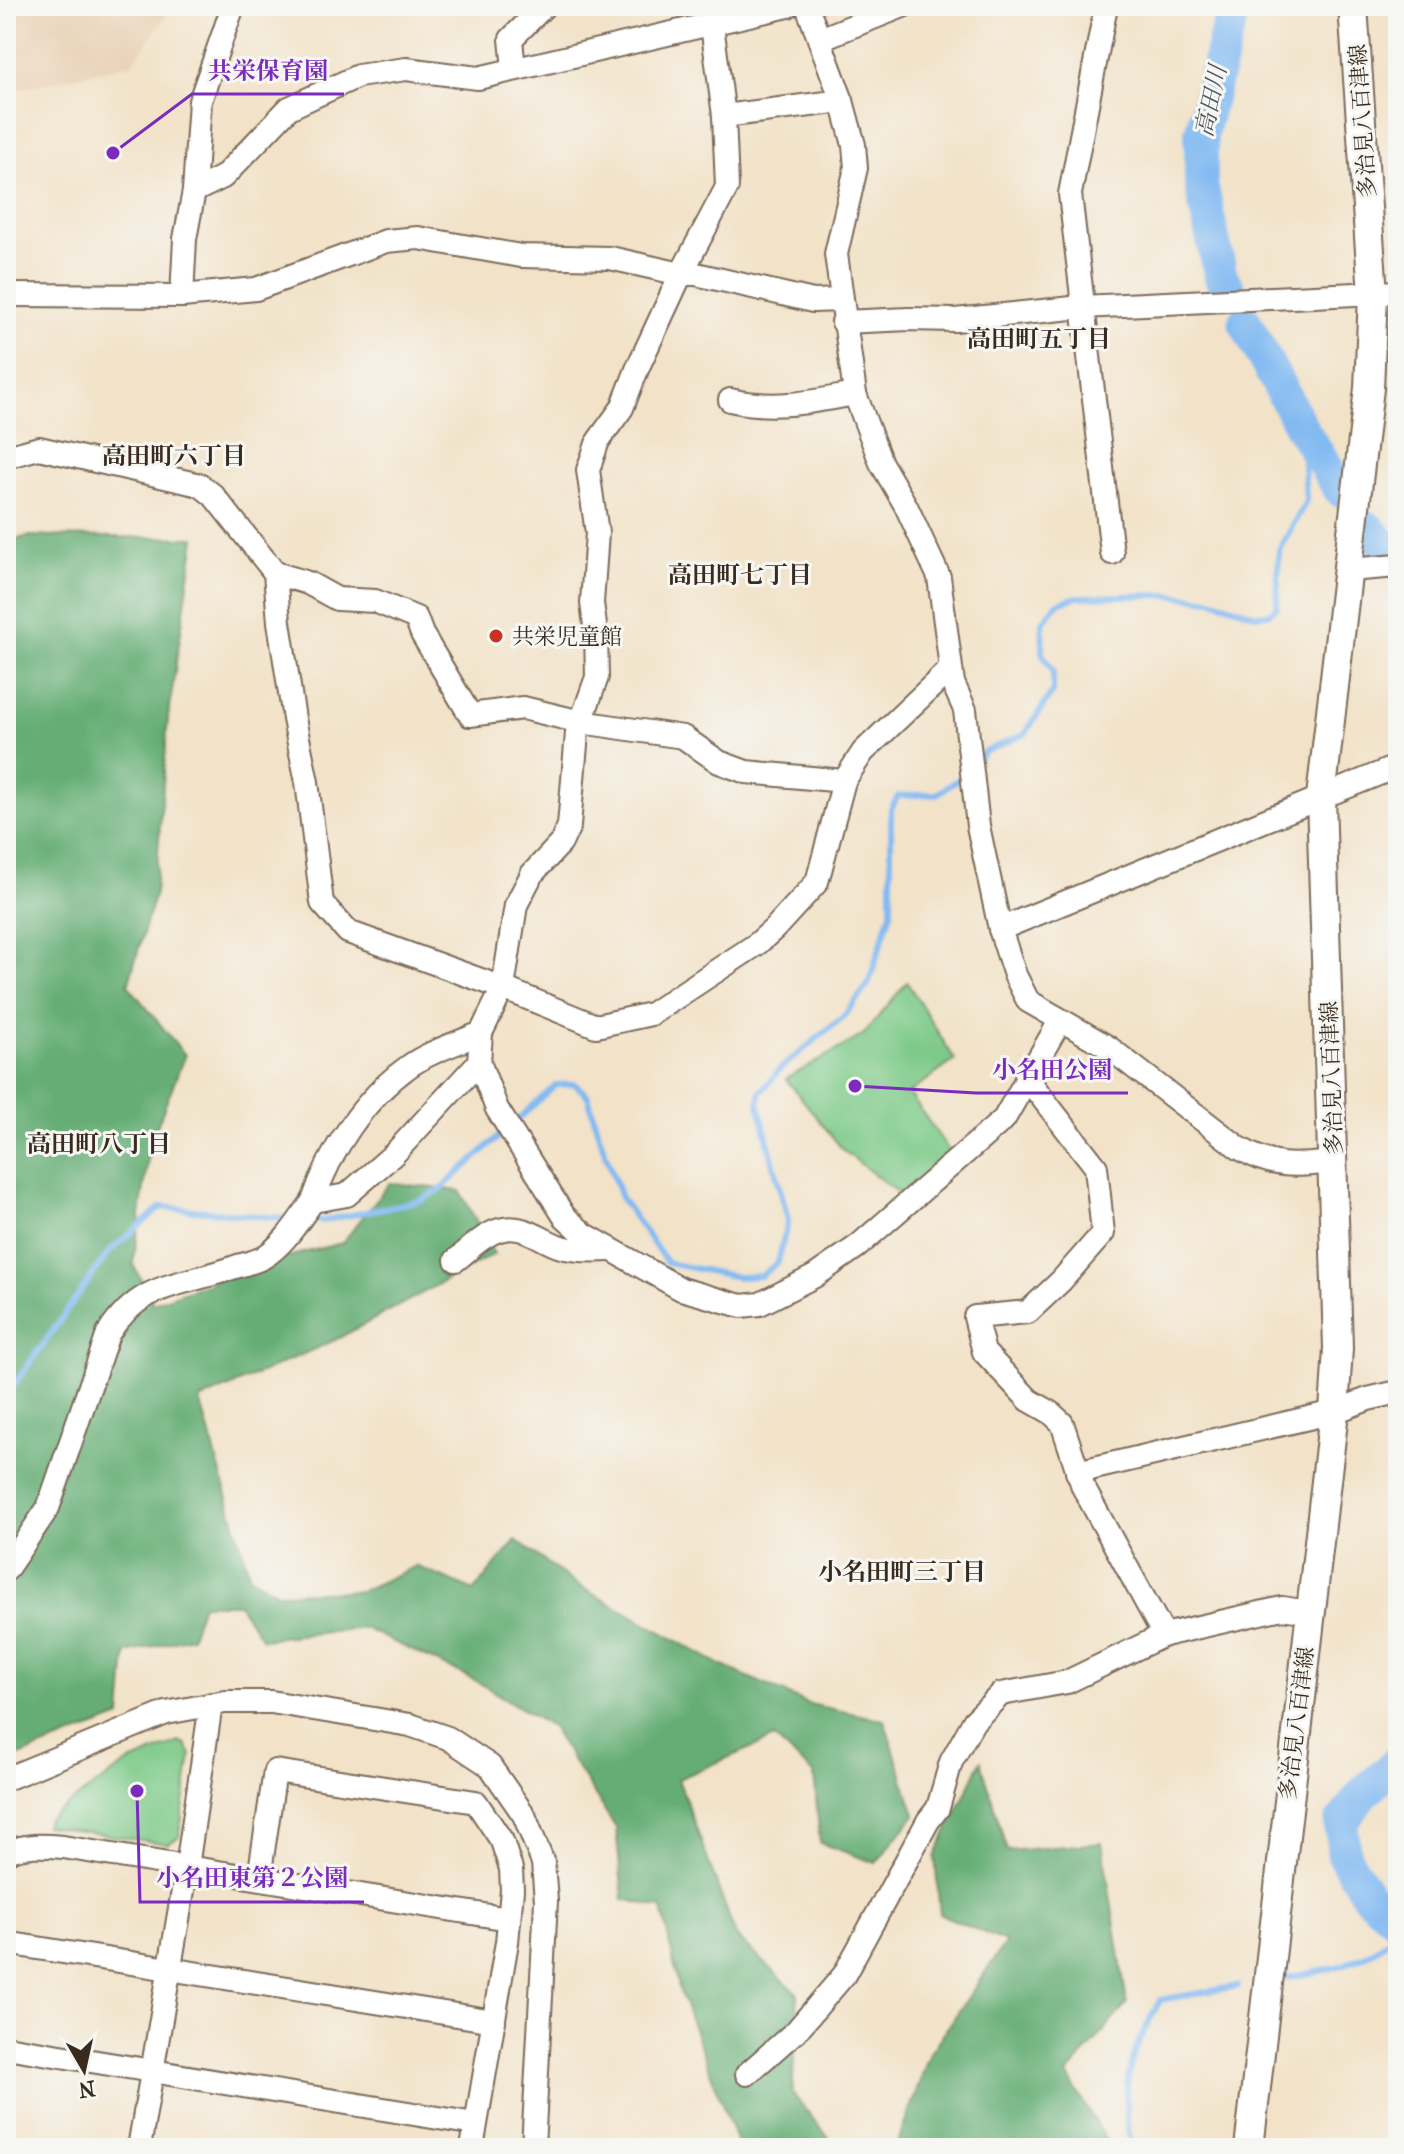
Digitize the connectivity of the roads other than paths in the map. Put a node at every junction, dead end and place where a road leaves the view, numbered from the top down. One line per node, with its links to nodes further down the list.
1 (233, 6): 13 (street)
2 (544, 6): 10 (street)
3 (788, 6): 8 (street)
4 (807, 6): 9 (street)
5 (903, 6): 9 (street)
6 (1106, 6): 18 (street)
7 (1353, 6): 15 (main road, 多治見八百津線)
8 (712, 25): 10 (street); 12 (street)
9 (820, 39): 11 (street)
10 (514, 69): 13 (street)
11 (842, 101): 12 (street); 19 (street)
12 (724, 116): 14 (street)
13 (194, 191): 17 (street)
14 (681, 274): 17 (street); 19 (street); 28 (street)
15 (1386, 293): 18 (street); 25 (main road, 多治見八百津線)
16 (6, 295): 17 (street)
17 (182, 296)
18 (1082, 307): 19 (street); 23 (street)
19 (842, 311): 20 (street)
20 (855, 394): 21 (street); 27 (street)
21 (730, 400)
22 (6, 457): 26 (street)
23 (1112, 553)
24 (1398, 566): 25 (street)
25 (1348, 570): 31 (main road, 多治見八百津線)
26 (275, 573): 28 (street); 33 (street)
27 (950, 669): 30 (street); 32 (street)
28 (581, 722): 30 (street); 33 (street)
29 (1398, 766): 31 (street)
30 (844, 781): 33 (street)
31 (1321, 797): 32 (street); 38 (main road, 多治見八百津線)
32 (1000, 929): 34 (street)
33 (503, 988): 35 (street)
34 (1060, 1021): 37 (street); 38 (street)
35 (481, 1033): 36 (street); 39 (street)
36 (479, 1062): 39 (street); 40 (street)
37 (1026, 1077): 40 (street); 44 (street)
38 (1333, 1162): 43 (main road, 多治見八百津線)
39 (310, 1205): 45 (street)
40 (610, 1250): 41 (street)
41 (456, 1260)
42 (1398, 1392): 43 (street)
43 (1334, 1412): 44 (street); 46 (main road, 多治見八百津線)
44 (1077, 1472): 47 (street)
45 (6, 1570)
46 (1309, 1612): 47 (street); 64 (main road, 多治見八百津線)
47 (1164, 1635): 59 (street)
48 (211, 1704): 49 (street); 51 (street); 63 (street)
49 (6, 1779)
50 (6, 1853): 51 (street)
51 (187, 1867): 52 (street); 55 (street)
52 (259, 1878): 53 (street); 53 (street)
53 (509, 1919): 56 (street)
54 (6, 1943): 55 (street)
55 (168, 1971): 56 (street); 58 (street)
56 (494, 2021): 60 (street)
57 (6, 2047): 58 (street)
58 (150, 2071): 60 (street); 61 (street)
59 (747, 2074)
60 (475, 2124): 62 (street)
61 (139, 2148)
62 (472, 2148)
63 (533, 2148)
64 (1249, 2148)

